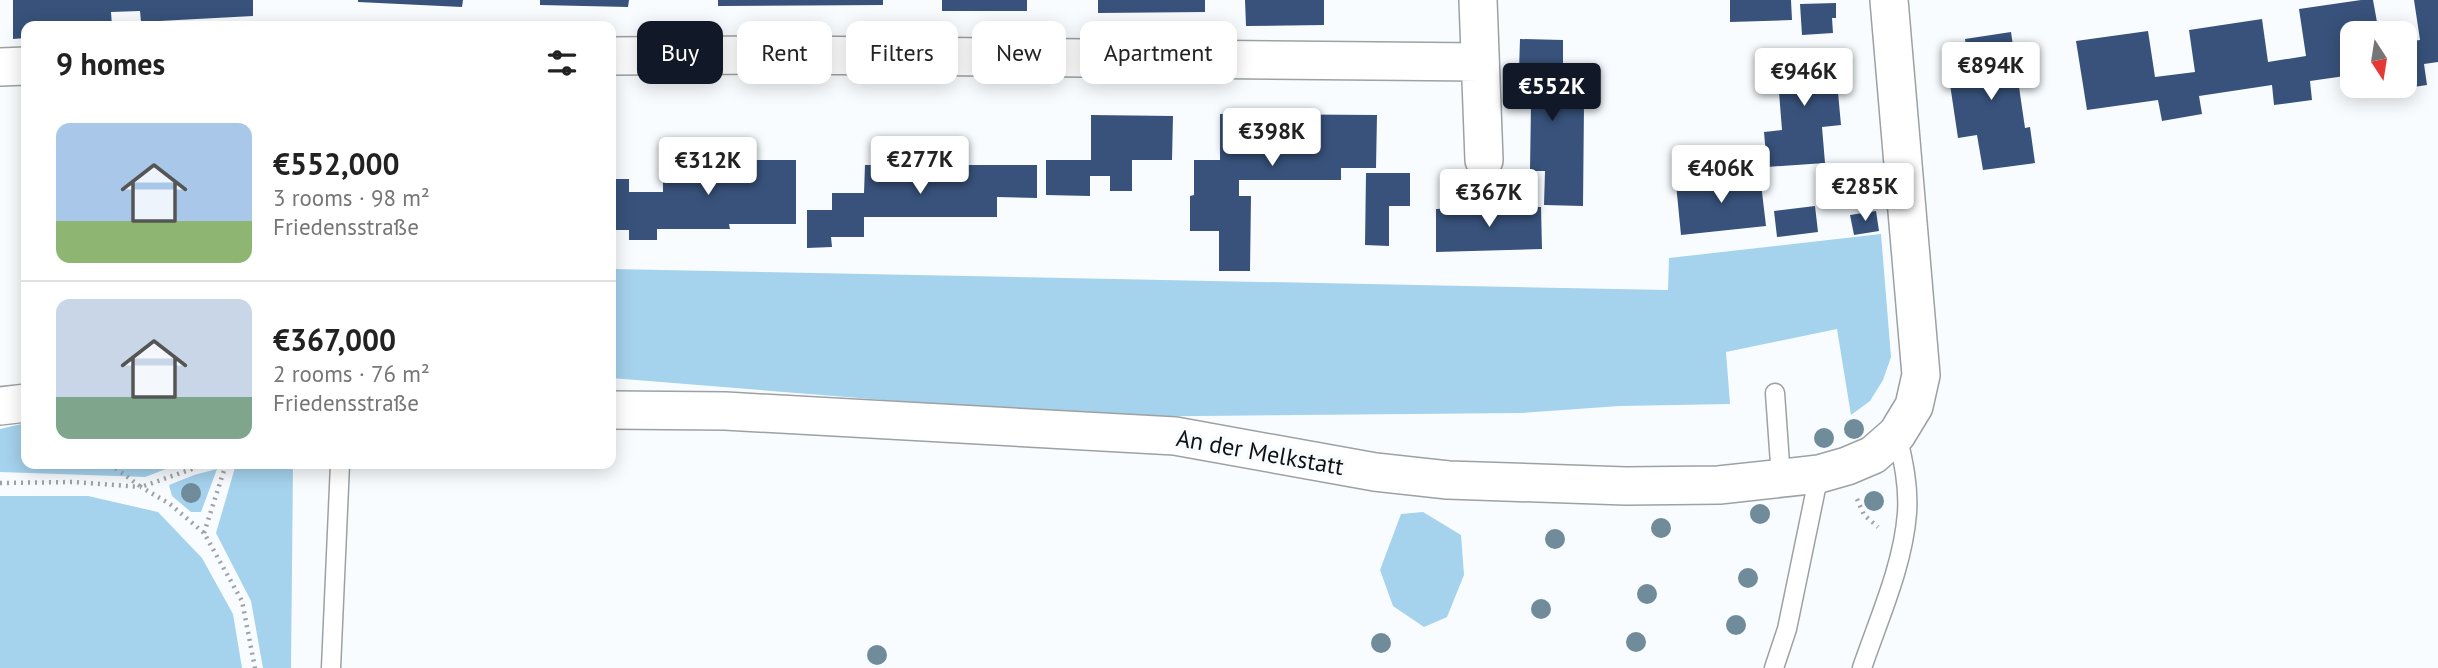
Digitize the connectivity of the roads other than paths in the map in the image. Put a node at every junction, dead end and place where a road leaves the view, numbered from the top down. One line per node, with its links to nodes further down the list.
1 (1478, 0): 4 (street)
2 (1889, 0): 12 (street)
3 (616, 56): 4 (street)
4 (1479, 62): 7 (street)
5 (21, 66): 6 (street)
6 (0, 67)
7 (1484, 160)
8 (1775, 393): 15 (lane)
9 (21, 404): 10 (street)
10 (0, 406)
11 (616, 410): 15 (street, An der Melkstatt)
12 (1897, 434): 14 (street, An der Melkstatt); 18 (lane)
13 (340, 469): 16 (lane)
14 (1819, 474): 15 (street, An der Melkstatt); 17 (lane)
15 (1780, 478)
16 (331, 668)
17 (1774, 668)
18 (1861, 668)

